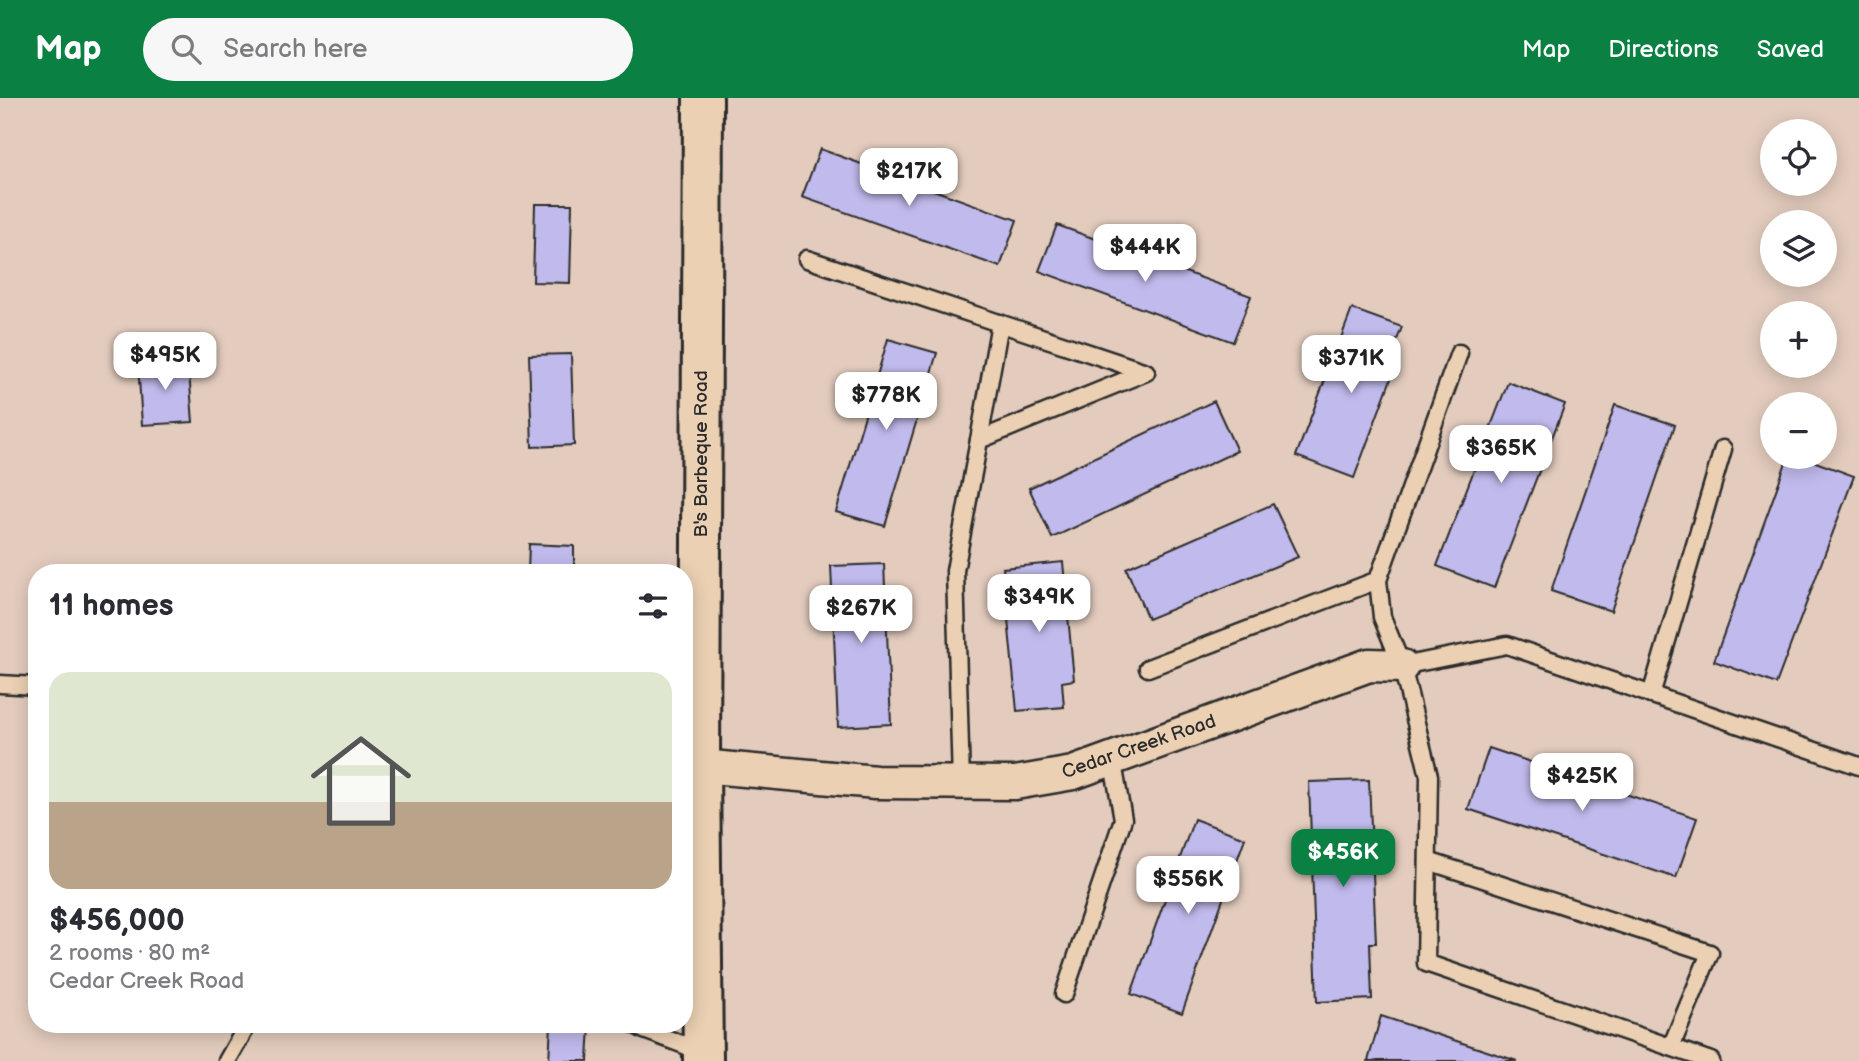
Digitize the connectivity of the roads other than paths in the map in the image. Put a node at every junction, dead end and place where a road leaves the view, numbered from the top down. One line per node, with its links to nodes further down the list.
1 (703, 98): 13 (street, B's Barbeque Road)
2 (807, 259): 3 (lane)
3 (1000, 323): 5 (lane); 5 (lane)
4 (1459, 353): 7 (lane)
5 (979, 440): 17 (lane)
6 (1723, 450): 12 (lane)
7 (1378, 580): 8 (lane); 9 (lane)
8 (1402, 666): 12 (lane); 14 (street, Cedar Creek Road); 19 (lane)
9 (1148, 668)
10 (0, 684): 11 (lane)
11 (28, 686)
12 (1651, 695): 16 (lane)
13 (693, 704)
14 (1112, 758): 17 (street, Cedar Creek Road); 20 (lane)
15 (693, 765): 17 (street, Cedar Creek Road)
16 (1859, 766)
17 (961, 783)
18 (693, 792): 24 (street, B's Barbeque Road)
19 (1428, 860): 23 (lane); 23 (lane)
20 (1064, 994)
21 (243, 1033): 25 (lane)
22 (651, 1033): 24 (lane)
23 (1671, 1047): 26 (lane)
24 (703, 1057)
25 (227, 1061)
26 (1711, 1061)

